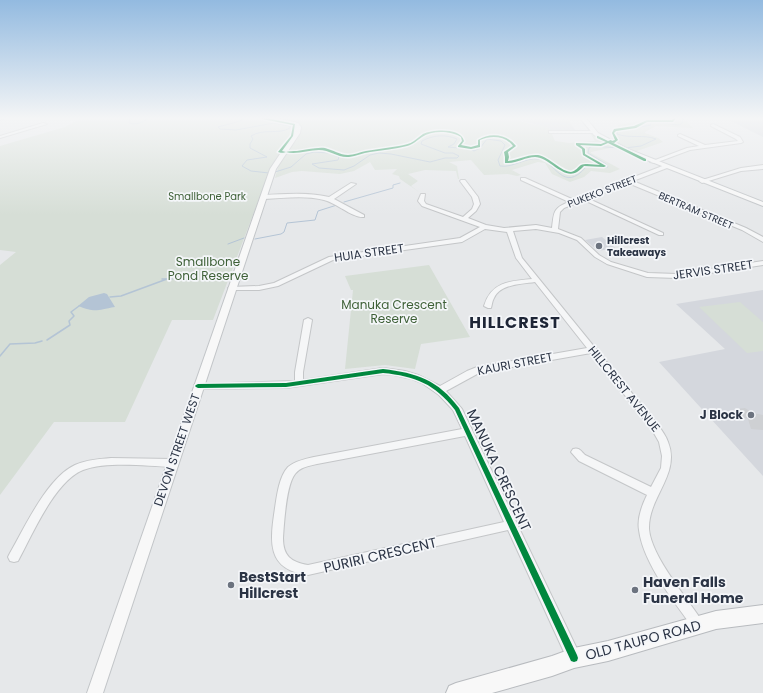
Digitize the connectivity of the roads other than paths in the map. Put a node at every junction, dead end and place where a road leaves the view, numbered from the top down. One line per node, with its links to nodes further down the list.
1 (285, 150): 13 (main road, DEVON STREET WEST)
2 (627, 150): 4 (main road)
3 (684, 150): 4 (street)
4 (653, 162): 5 (main road)
5 (665, 166): 9 (street, PUKEKO STREET); 10 (main road)
6 (763, 167): 10 (street)
7 (523, 179): 16 (street)
8 (463, 181): 19 (street)
9 (627, 181): 14 (street, PUKEKO STREET); 24 (street, BERTRAM STREET)
10 (702, 181): 17 (main road)
11 (353, 184): 15 (street)
12 (423, 195): 19 (street, JERVIS STREET)
13 (264, 197): 15 (street); 27 (main road, DEVON STREET WEST)
14 (584, 198): 16 (street, PUKEKO STREET); 23 (street)
15 (330, 199): 18 (street)
16 (573, 202): 21 (street, PUKEKO STREET)
17 (763, 204)
18 (362, 216)
19 (464, 219): 20 (street, JERVIS STREET)
20 (484, 227): 22 (street, JERVIS STREET); 27 (street, HUIA STREET)
21 (555, 229): 22 (street, JERVIS STREET); 25 (street, JERVIS STREET)
22 (510, 230): 26 (street, HILLCREST AVENUE)
23 (661, 234)
24 (763, 240)
25 (763, 264)
26 (537, 280): 28 (street); 30 (street, HILLCREST AVENUE)
27 (232, 288): 32 (main road, DEVON STREET WEST)
28 (488, 306)
29 (308, 320): 31 (street)
30 (593, 350): 33 (street, KAURI STREET); 37 (street, HILLCREST AVENUE)
31 (299, 383): 32 (street, MANUKA CRESCENT); 33 (street, MANUKA CRESCENT)
32 (198, 386): 36 (main road, DEVON STREET WEST)
33 (441, 390): 34 (street, MANUKA CRESCENT)
34 (467, 432): 38 (street, MANUKA CRESCENT); 38 (street, PURIRI CRESCENT)
35 (576, 452): 37 (street)
36 (172, 463): 39 (street); 43 (main road, DEVON STREET WEST)
37 (653, 494): 41 (street, HILLCREST AVENUE)
38 (511, 525): 42 (street, MANUKA CRESCENT)
39 (14, 557)
40 (763, 614): 41 (highway, OLD TAUPO ROAD)
41 (698, 625): 42 (highway, OLD TAUPO ROAD)
42 (574, 658): 44 (highway, OLD TAUPO ROAD)
43 (95, 693)
44 (456, 693)

